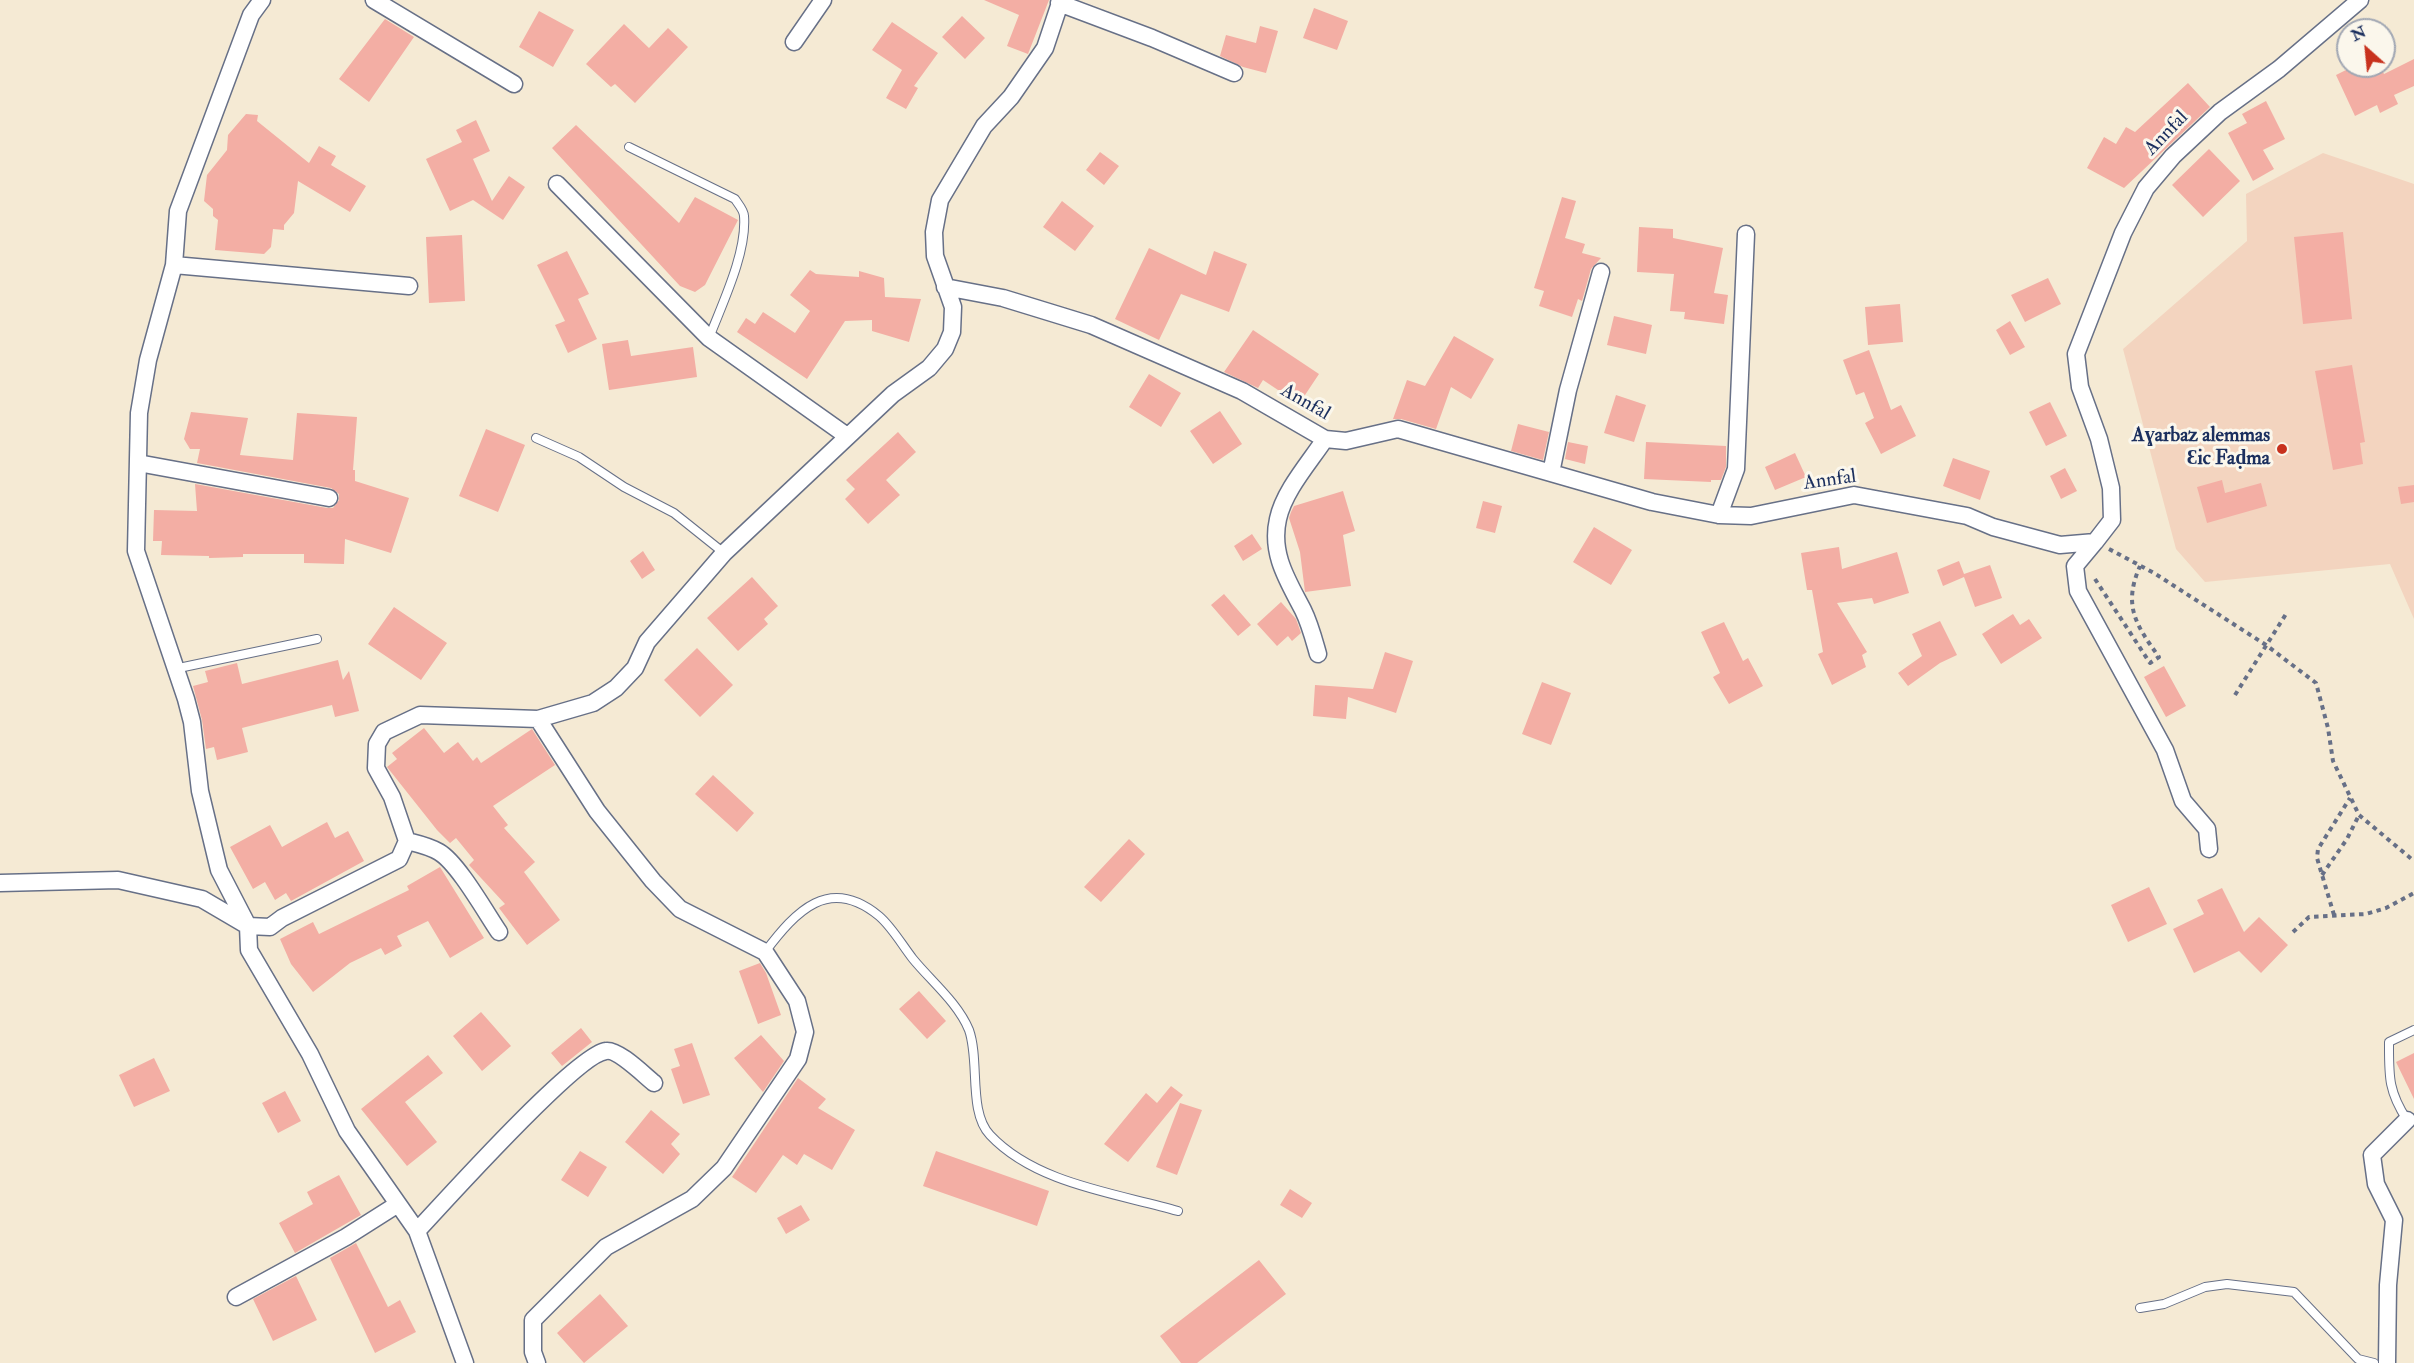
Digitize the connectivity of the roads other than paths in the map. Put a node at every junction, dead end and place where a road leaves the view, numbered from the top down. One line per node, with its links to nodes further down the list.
1 (262, 0): 12 (street)
2 (374, 0): 8 (street)
3 (823, 0): 6 (street)
4 (2360, 0): 24 (street, Annfal)
5 (1060, 2): 7 (street); 15 (street)
6 (794, 42)
7 (1234, 73)
8 (514, 84)
9 (629, 147): 16 (lane)
10 (557, 184): 16 (street)
11 (1746, 234): 23 (street)
12 (174, 265): 14 (street); 20 (street)
13 (1601, 272): 21 (street)
14 (409, 286)
15 (945, 287): 17 (street); 19 (street, Annfal)
16 (709, 338): 17 (street)
17 (847, 436): 25 (street)
18 (536, 438): 25 (lane)
19 (1325, 439): 21 (street, Annfal); 27 (street)
20 (138, 464): 22 (street); 28 (street)
21 (1551, 473): 23 (street, Annfal)
22 (329, 498)
23 (1719, 514): 24 (street, Annfal)
24 (2095, 542): 31 (street)
25 (724, 553): 29 (street)
26 (317, 639): 28 (lane)
27 (1318, 654)
28 (174, 669): 33 (street)
29 (537, 719): 30 (street); 35 (street)
30 (407, 841): 33 (street); 34 (street)
31 (2209, 849)
32 (0, 883): 33 (street)
33 (248, 926): 39 (street)
34 (499, 932)
35 (765, 952): 40 (lane); 45 (street)
36 (2414, 1030): 38 (lane)
37 (654, 1083): 41 (street)
38 (2410, 1120): 47 (street)
39 (399, 1204): 41 (street); 42 (street)
40 (1178, 1211)
41 (417, 1231): 44 (street)
42 (236, 1298)
43 (2140, 1308): 46 (lane)
44 (465, 1363)
45 (537, 1363)
46 (2374, 1363)
47 (2387, 1363)

